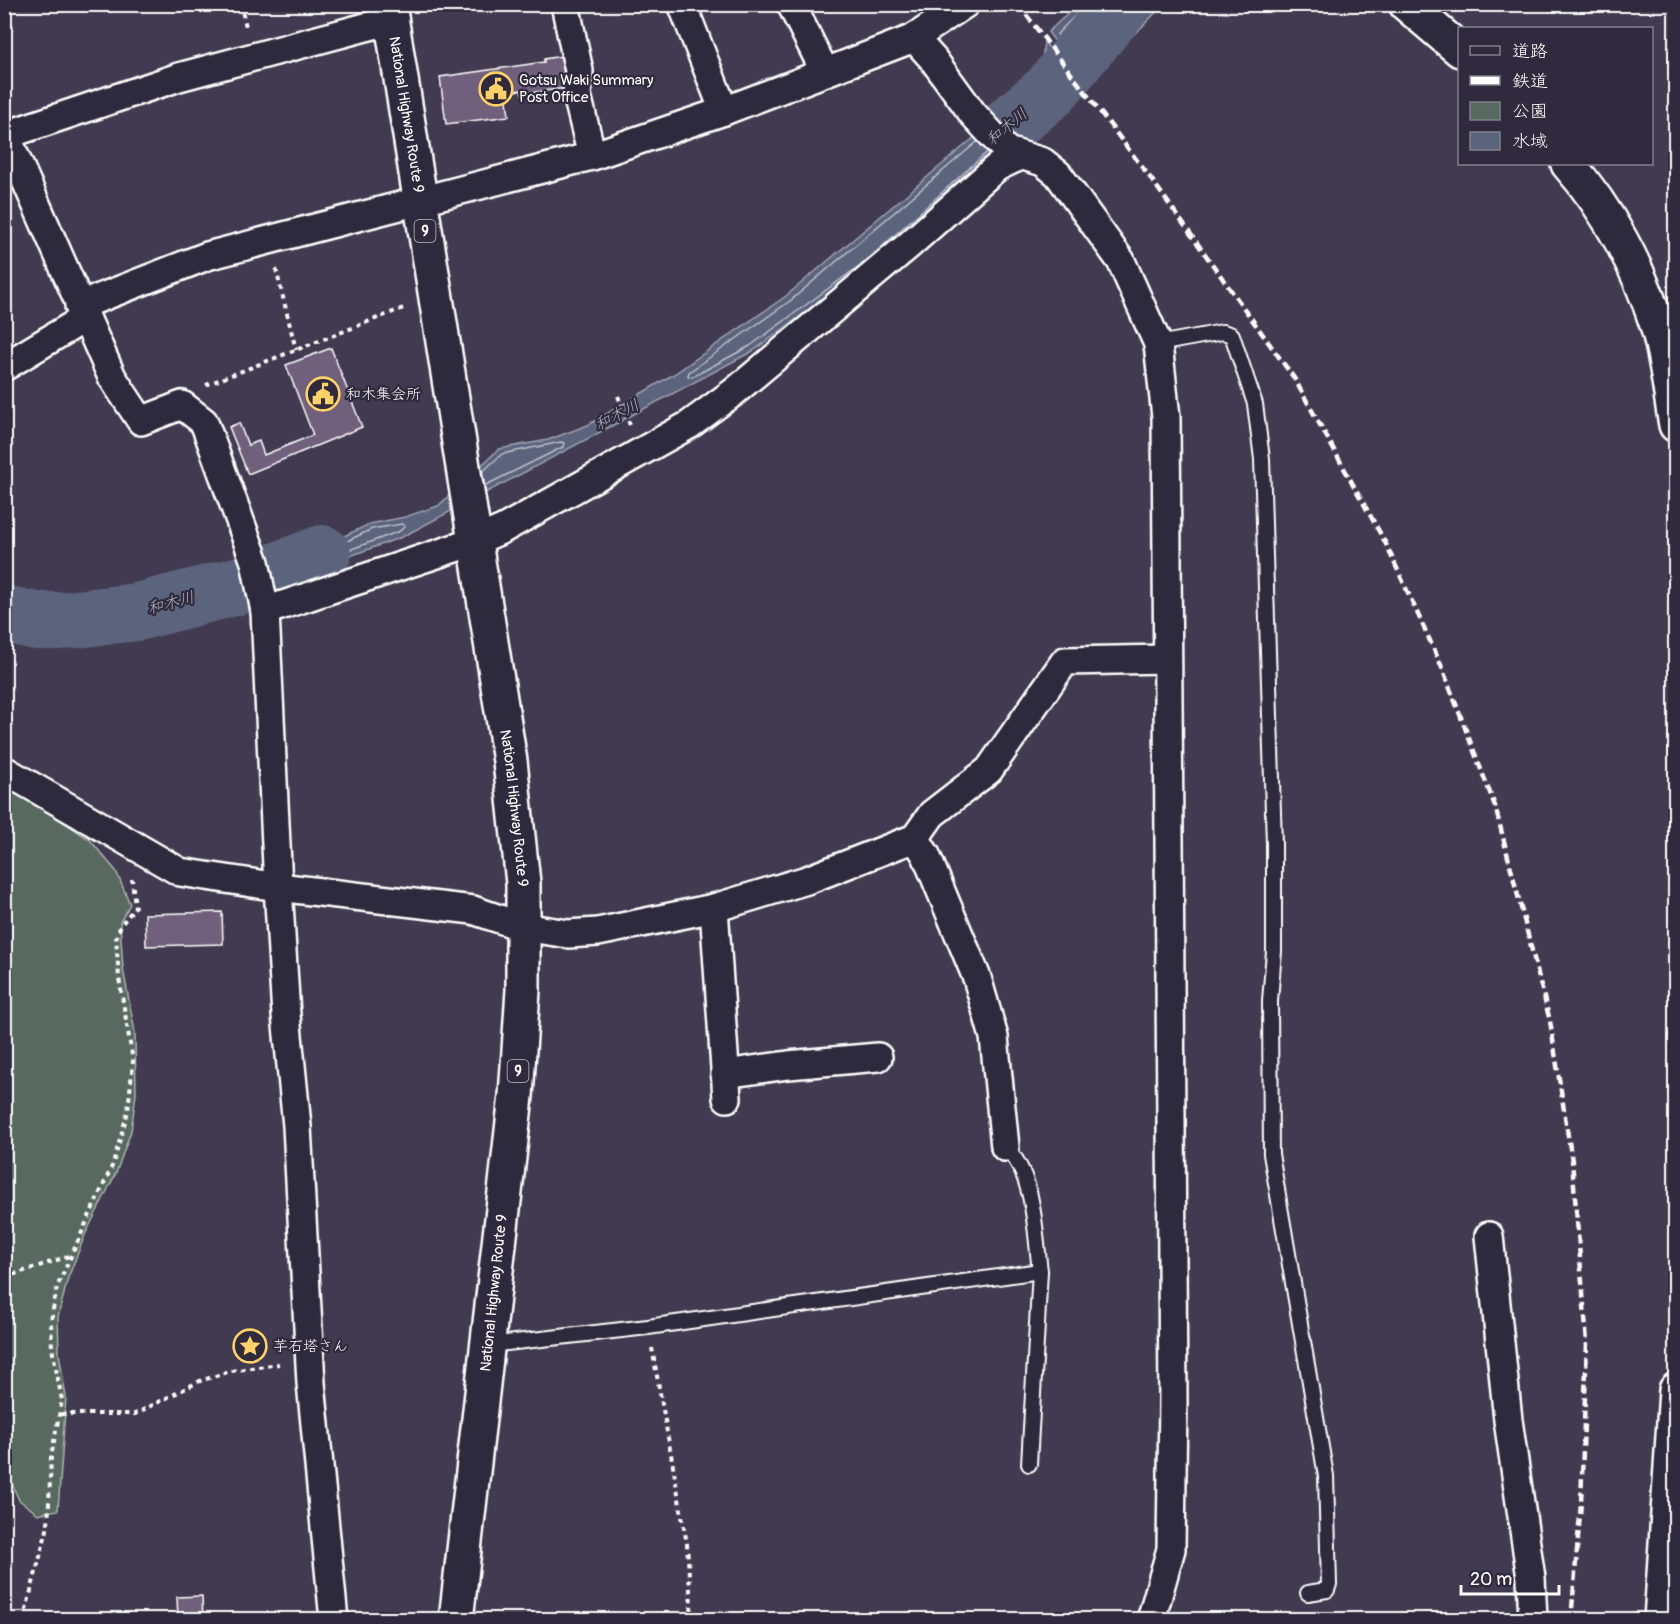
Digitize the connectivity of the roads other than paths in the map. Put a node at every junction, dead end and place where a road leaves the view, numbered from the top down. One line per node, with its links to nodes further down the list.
1 (565, 4): 13 (street)
2 (682, 4): 10 (street)
3 (791, 4): 9 (street)
4 (965, 4): 7 (street)
5 (1406, 4): 8 (main road)
6 (390, 12): 11 (street); 15 (main road, National Highway Route 9 / 9)
7 (914, 38): 9 (street); 12 (street)
8 (1458, 48)
9 (825, 72): 10 (street)
10 (724, 111): 13 (street)
11 (5, 133): 16 (street)
12 (1013, 154): 17 (street); 20 (street)
13 (592, 156): 15 (street)
14 (1569, 165): 19 (main road)
15 (420, 201): 16 (street); 20 (main road, National Highway Route 9 / 9)
16 (82, 312): 18 (street); 21 (street)
17 (1158, 344): 22 (street); 35 (lane)
18 (4, 367)
19 (1676, 425)
20 (472, 533): 21 (street); 27 (main road, National Highway Route 9 / 9)
21 (264, 606): 25 (street)
22 (1167, 659): 24 (street); 38 (street)
23 (4, 770): 25 (street)
24 (915, 838): 26 (street); 29 (street)
25 (278, 887): 27 (street); 36 (street)
26 (714, 908): 27 (street); 28 (street)
27 (523, 927): 32 (main road, National Highway Route 9 / 9)
28 (878, 1057)
29 (1005, 1147): 31 (lane)
30 (1489, 1236): 39 (street)
31 (1040, 1271): 32 (lane); 34 (lane)
32 (489, 1345): 37 (main road, National Highway Route 9 / 9)
33 (1676, 1390): 40 (main road)
34 (1029, 1464)
35 (1308, 1593)
36 (334, 1620)
37 (456, 1620)
38 (1151, 1620)
39 (1533, 1620)
40 (1661, 1620)

